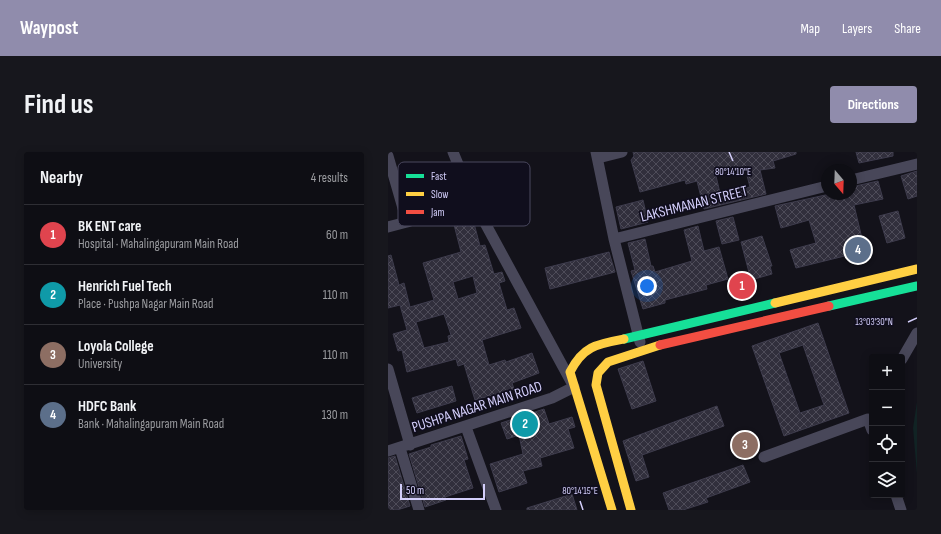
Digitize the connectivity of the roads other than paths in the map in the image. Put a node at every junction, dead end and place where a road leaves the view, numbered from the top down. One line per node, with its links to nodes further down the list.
1 (453, 152): 5 (street)
2 (622, 152): 3 (street)
3 (597, 155): 13 (street)
4 (388, 156): 9 (street)
5 (457, 162)
6 (917, 164): 7 (street)
7 (857, 179)
8 (821, 187): 13 (street, LAKSHMANAN STREET)
9 (398, 191)
10 (398, 224): 11 (street)
11 (388, 226)
12 (486, 226): 22 (street)
13 (614, 239): 17 (street)
14 (917, 269): 17 (main road)
15 (917, 286): 18 (main road)
16 (917, 333): 19 (street)
17 (637, 336): 18 (street); 22 (main road)
18 (643, 350): 21 (main road)
19 (905, 355)
20 (388, 369): 25 (street)
21 (596, 385): 22 (main road); 32 (main road)
22 (574, 387): 24 (street, PUSHPA NAGAR MAIN ROAD); 31 (main road)
23 (869, 422): 27 (street)
24 (466, 427): 25 (street, PUSHPA NAGAR MAIN ROAD); 30 (street)
25 (405, 446): 26 (street, PUSHPA NAGAR MAIN ROAD); 29 (street)
26 (388, 451)
27 (764, 457)
28 (897, 498): 33 (street)
29 (419, 510)
30 (496, 510)
31 (610, 510)
32 (631, 510)
33 (901, 510)

